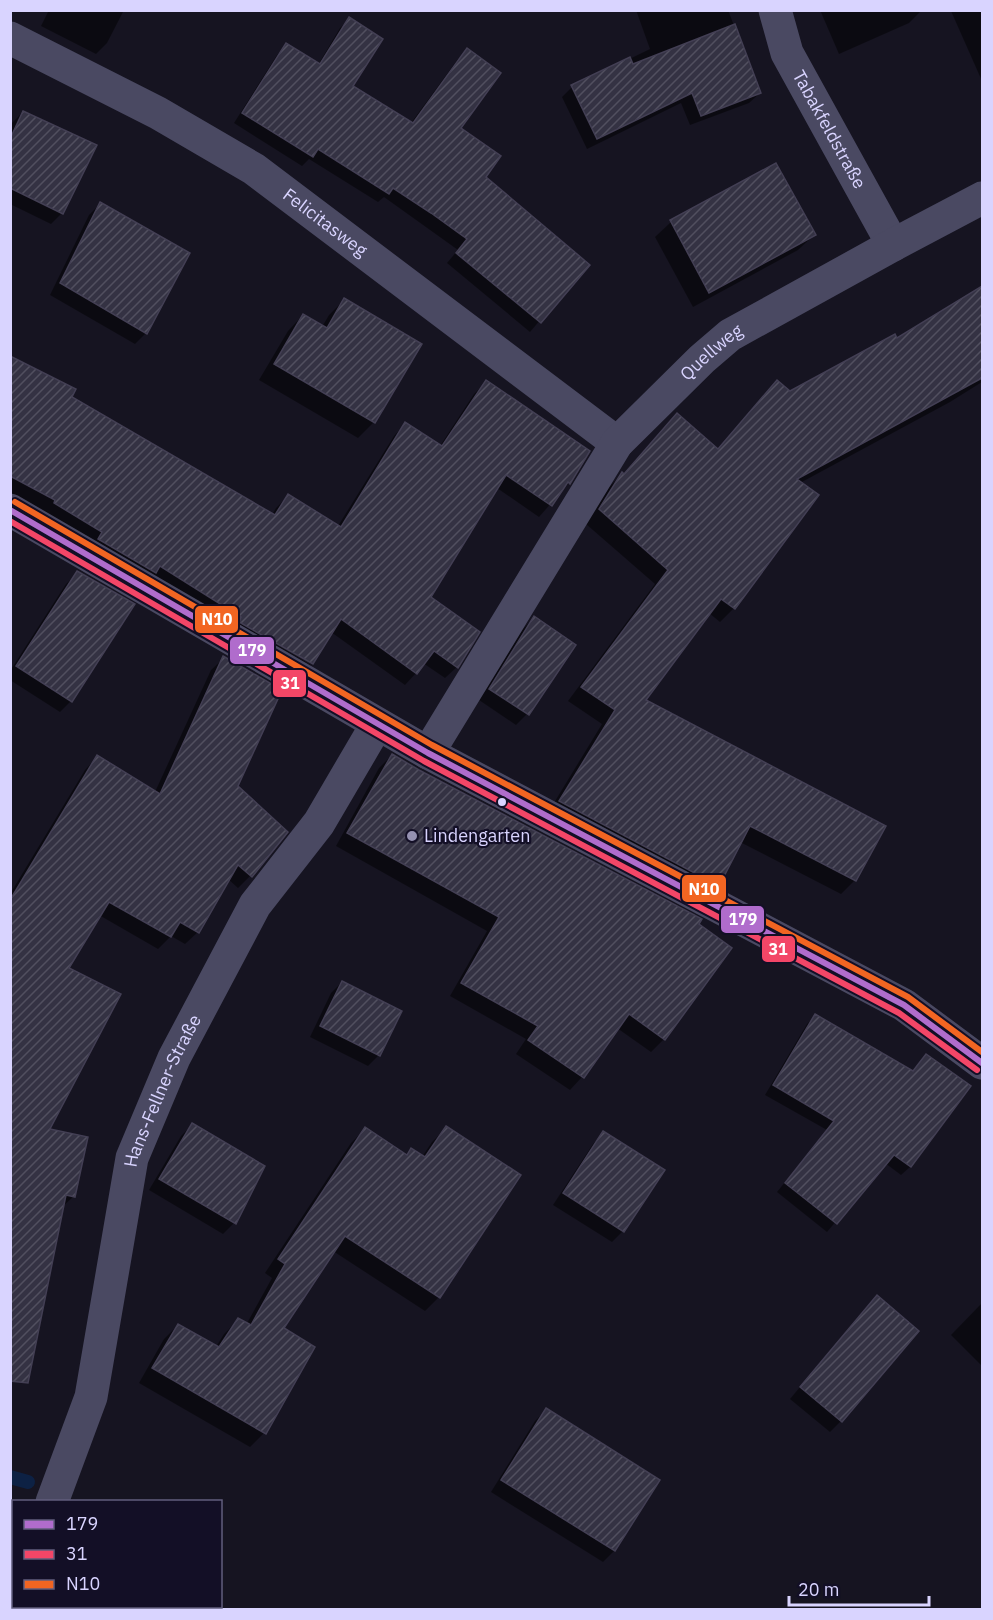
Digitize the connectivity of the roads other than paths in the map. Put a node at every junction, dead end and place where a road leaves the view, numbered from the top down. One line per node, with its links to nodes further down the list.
1 (775, 10): 4 (street, Tabakfeldstraße)
2 (10, 38): 5 (street, Felicitasweg)
3 (982, 198): 4 (street, Quellweg)
4 (893, 245): 5 (street, Quellweg)
5 (617, 443): 8 (street, Quellweg)
6 (10, 510): 7 (street)
7 (377, 724): 8 (street); 10 (street, Hans-Fellner-Straße)
8 (428, 753): 9 (street)
9 (982, 1063)
10 (53, 1500)

